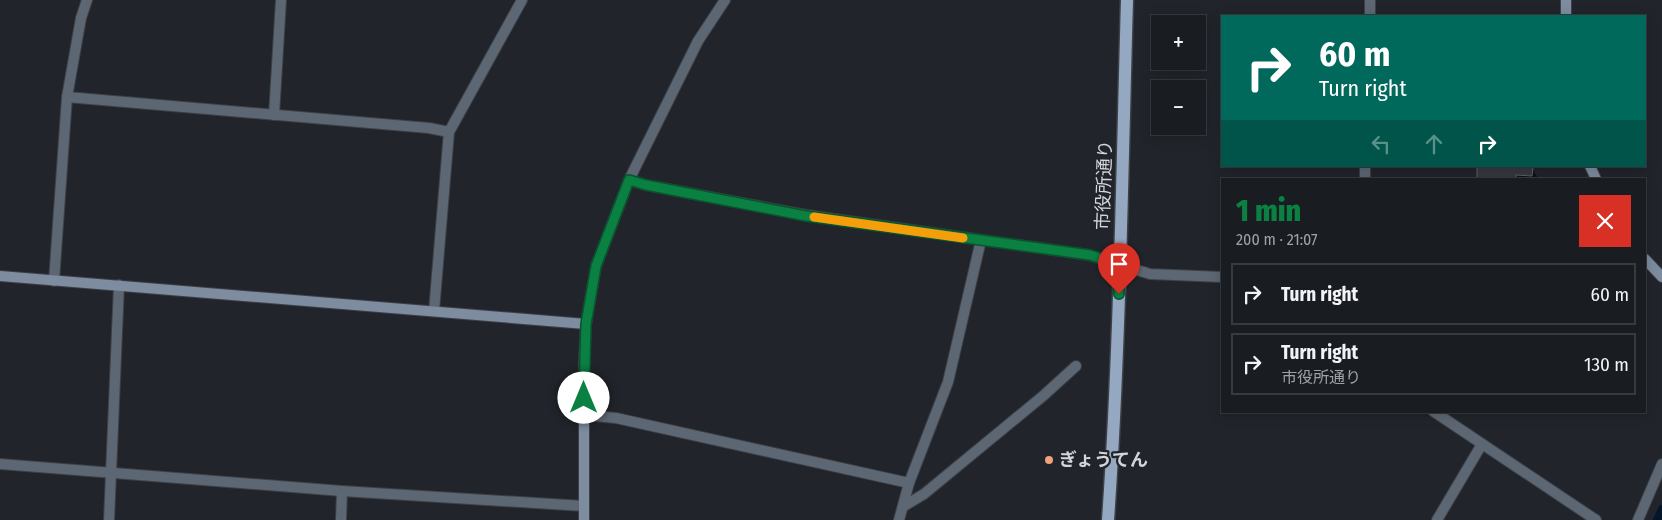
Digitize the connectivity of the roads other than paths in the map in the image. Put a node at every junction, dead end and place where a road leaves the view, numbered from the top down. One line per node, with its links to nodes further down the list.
1 (87, 0): 10 (street)
2 (282, 0): 11 (street)
3 (522, 0): 12 (street)
4 (725, 0): 13 (street)
5 (1127, 0): 16 (main road, 市役所通り)
6 (1370, 0): 8 (street)
7 (1566, 0): 9 (street)
8 (1370, 15)
9 (1566, 15)
10 (67, 97): 11 (street); 20 (street)
11 (274, 115): 12 (street)
12 (449, 132): 22 (street)
13 (629, 180): 14 (street); 23 (street)
14 (981, 240): 16 (street); 31 (street)
15 (1646, 260): 19 (street)
16 (1119, 264): 18 (street); 39 (main road, 市役所通り)
17 (0, 276): 20 (street)
18 (1221, 277)
19 (1662, 278)
20 (54, 281): 21 (street)
21 (119, 285): 22 (street); 30 (street)
22 (434, 310): 23 (street)
23 (586, 324): 26 (street)
24 (1076, 366): 34 (street)
25 (1436, 413): 27 (street)
26 (584, 415): 31 (street); 33 (street)
27 (1482, 444): 40 (street); 41 (street)
28 (0, 464): 30 (street)
29 (1662, 464): 42 (street)
30 (111, 472): 32 (street); 35 (street)
31 (909, 483): 34 (street)
32 (342, 491): 33 (street); 36 (street)
33 (584, 506): 37 (street)
34 (904, 506): 38 (street)
35 (109, 520)
36 (340, 520)
37 (584, 520)
38 (899, 520)
39 (1108, 520)
40 (1437, 520)
41 (1596, 520)
42 (1638, 520)

